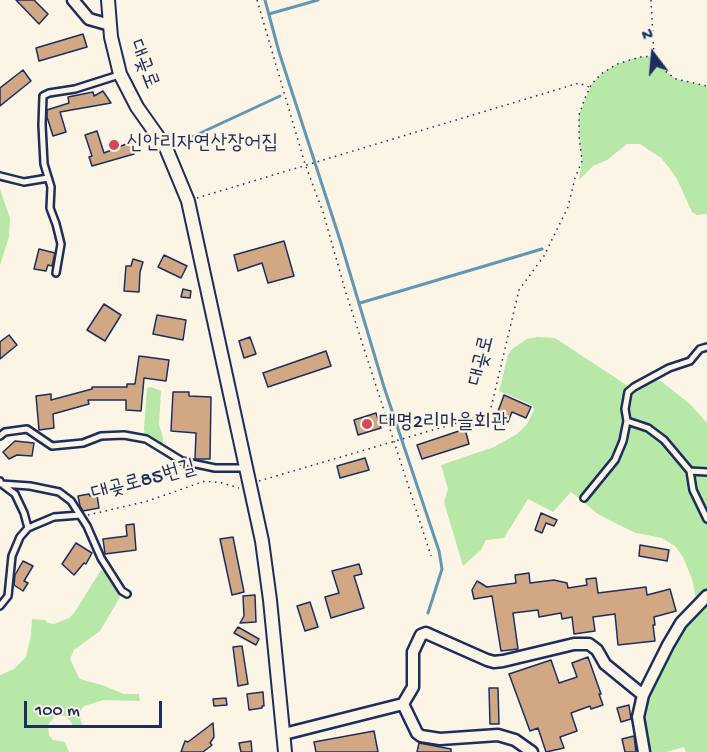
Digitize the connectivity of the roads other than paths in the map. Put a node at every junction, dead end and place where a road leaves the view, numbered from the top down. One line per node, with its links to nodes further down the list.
1 (72, 0): 3 (street)
2 (108, 0): 3 (street, 대곶로)
3 (110, 25): 4 (street, 대곶로)
4 (120, 74): 6 (lane); 11 (street, 대곶로)
5 (0, 176): 6 (lane)
6 (48, 178): 7 (lane)
7 (56, 273)
8 (707, 348): 9 (lane)
9 (627, 421): 12 (lane); 15 (lane)
10 (0, 436): 11 (lane)
11 (246, 468): 24 (street, 대곶로)
12 (690, 471): 13 (lane); 17 (lane)
13 (707, 472)
14 (1, 483): 16 (lane, 대곶로85번길); 18 (lane)
15 (584, 498)
16 (80, 515): 18 (lane, 대곶로85번길); 19 (lane, 대곶로85번길)
17 (707, 519)
18 (28, 528): 21 (lane)
19 (127, 594)
20 (707, 596): 22 (street)
21 (0, 606)
22 (644, 694): 23 (street); 27 (street)
23 (403, 704): 24 (street); 26 (street)
24 (284, 734): 25 (street, 대곶로)
25 (285, 752)
26 (532, 752)
27 (644, 752)

